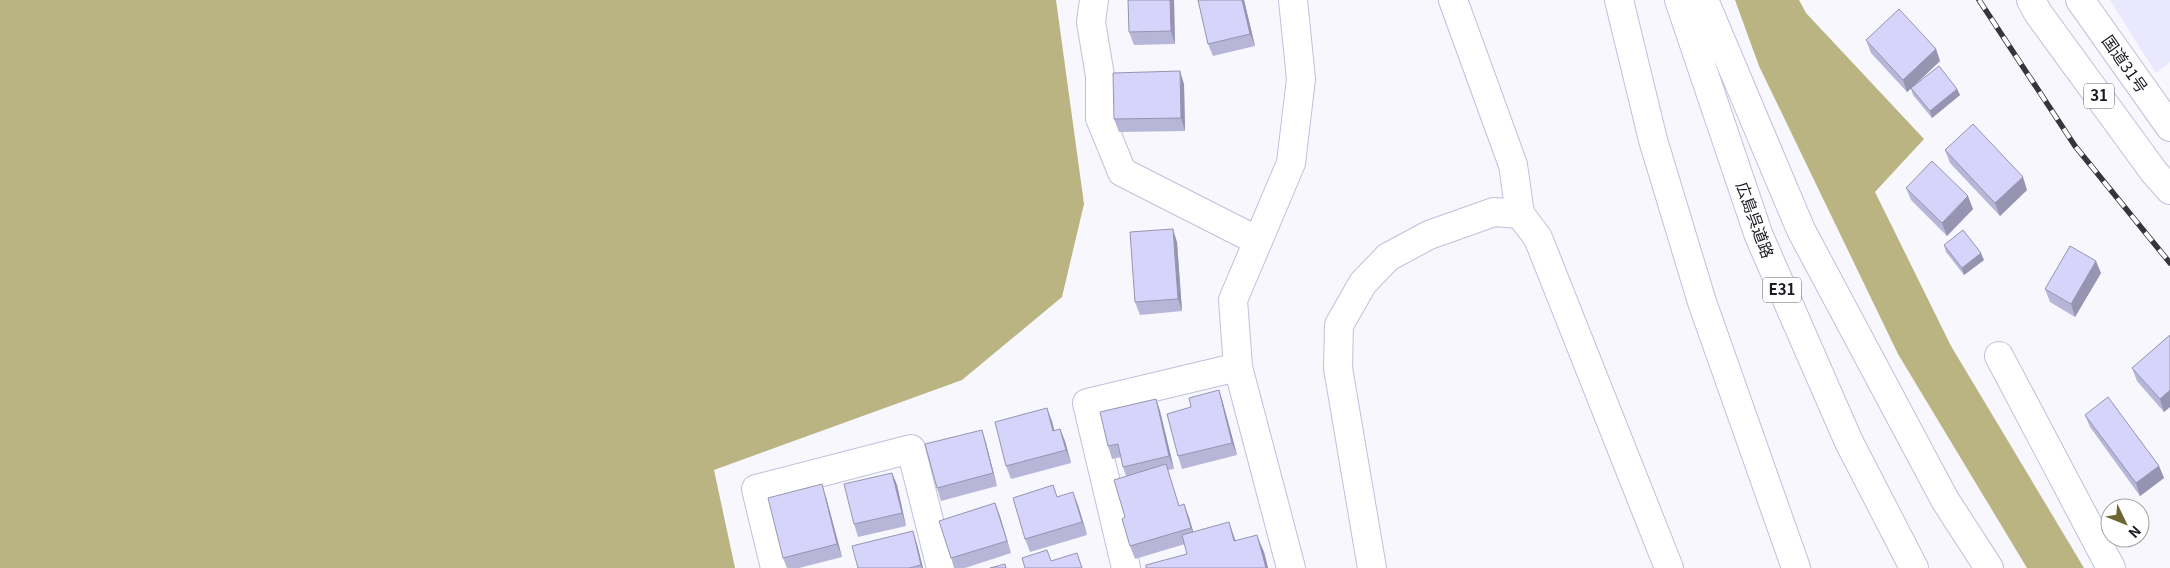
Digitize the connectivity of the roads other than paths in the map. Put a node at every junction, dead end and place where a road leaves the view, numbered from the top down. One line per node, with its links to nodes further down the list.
1 (1094, 0): 12 (main road)
2 (1293, 0): 12 (main road)
3 (1453, 0): 11 (main road)
4 (1619, 0): 21 (main road)
5 (1679, 0): 22 (main road, 広島呉道路 / E31)
6 (1704, 0): 23 (main road)
7 (2031, 0): 10 (main road, 31)
8 (2080, 0): 9 (main road, 国道31号 / 31)
9 (2170, 127)
10 (2170, 190)
11 (1520, 214): 19 (main road); 20 (main road)
12 (1258, 241): 14 (main road)
13 (1999, 356): 24 (main road)
14 (1238, 367): 17 (main road); 18 (main road)
15 (774, 568): 16 (main road)
16 (941, 568)
17 (1126, 568)
18 (1291, 568)
19 (1372, 568)
20 (1669, 568)
21 (1796, 568)
22 (1914, 568)
23 (1989, 568)
24 (2112, 568)

